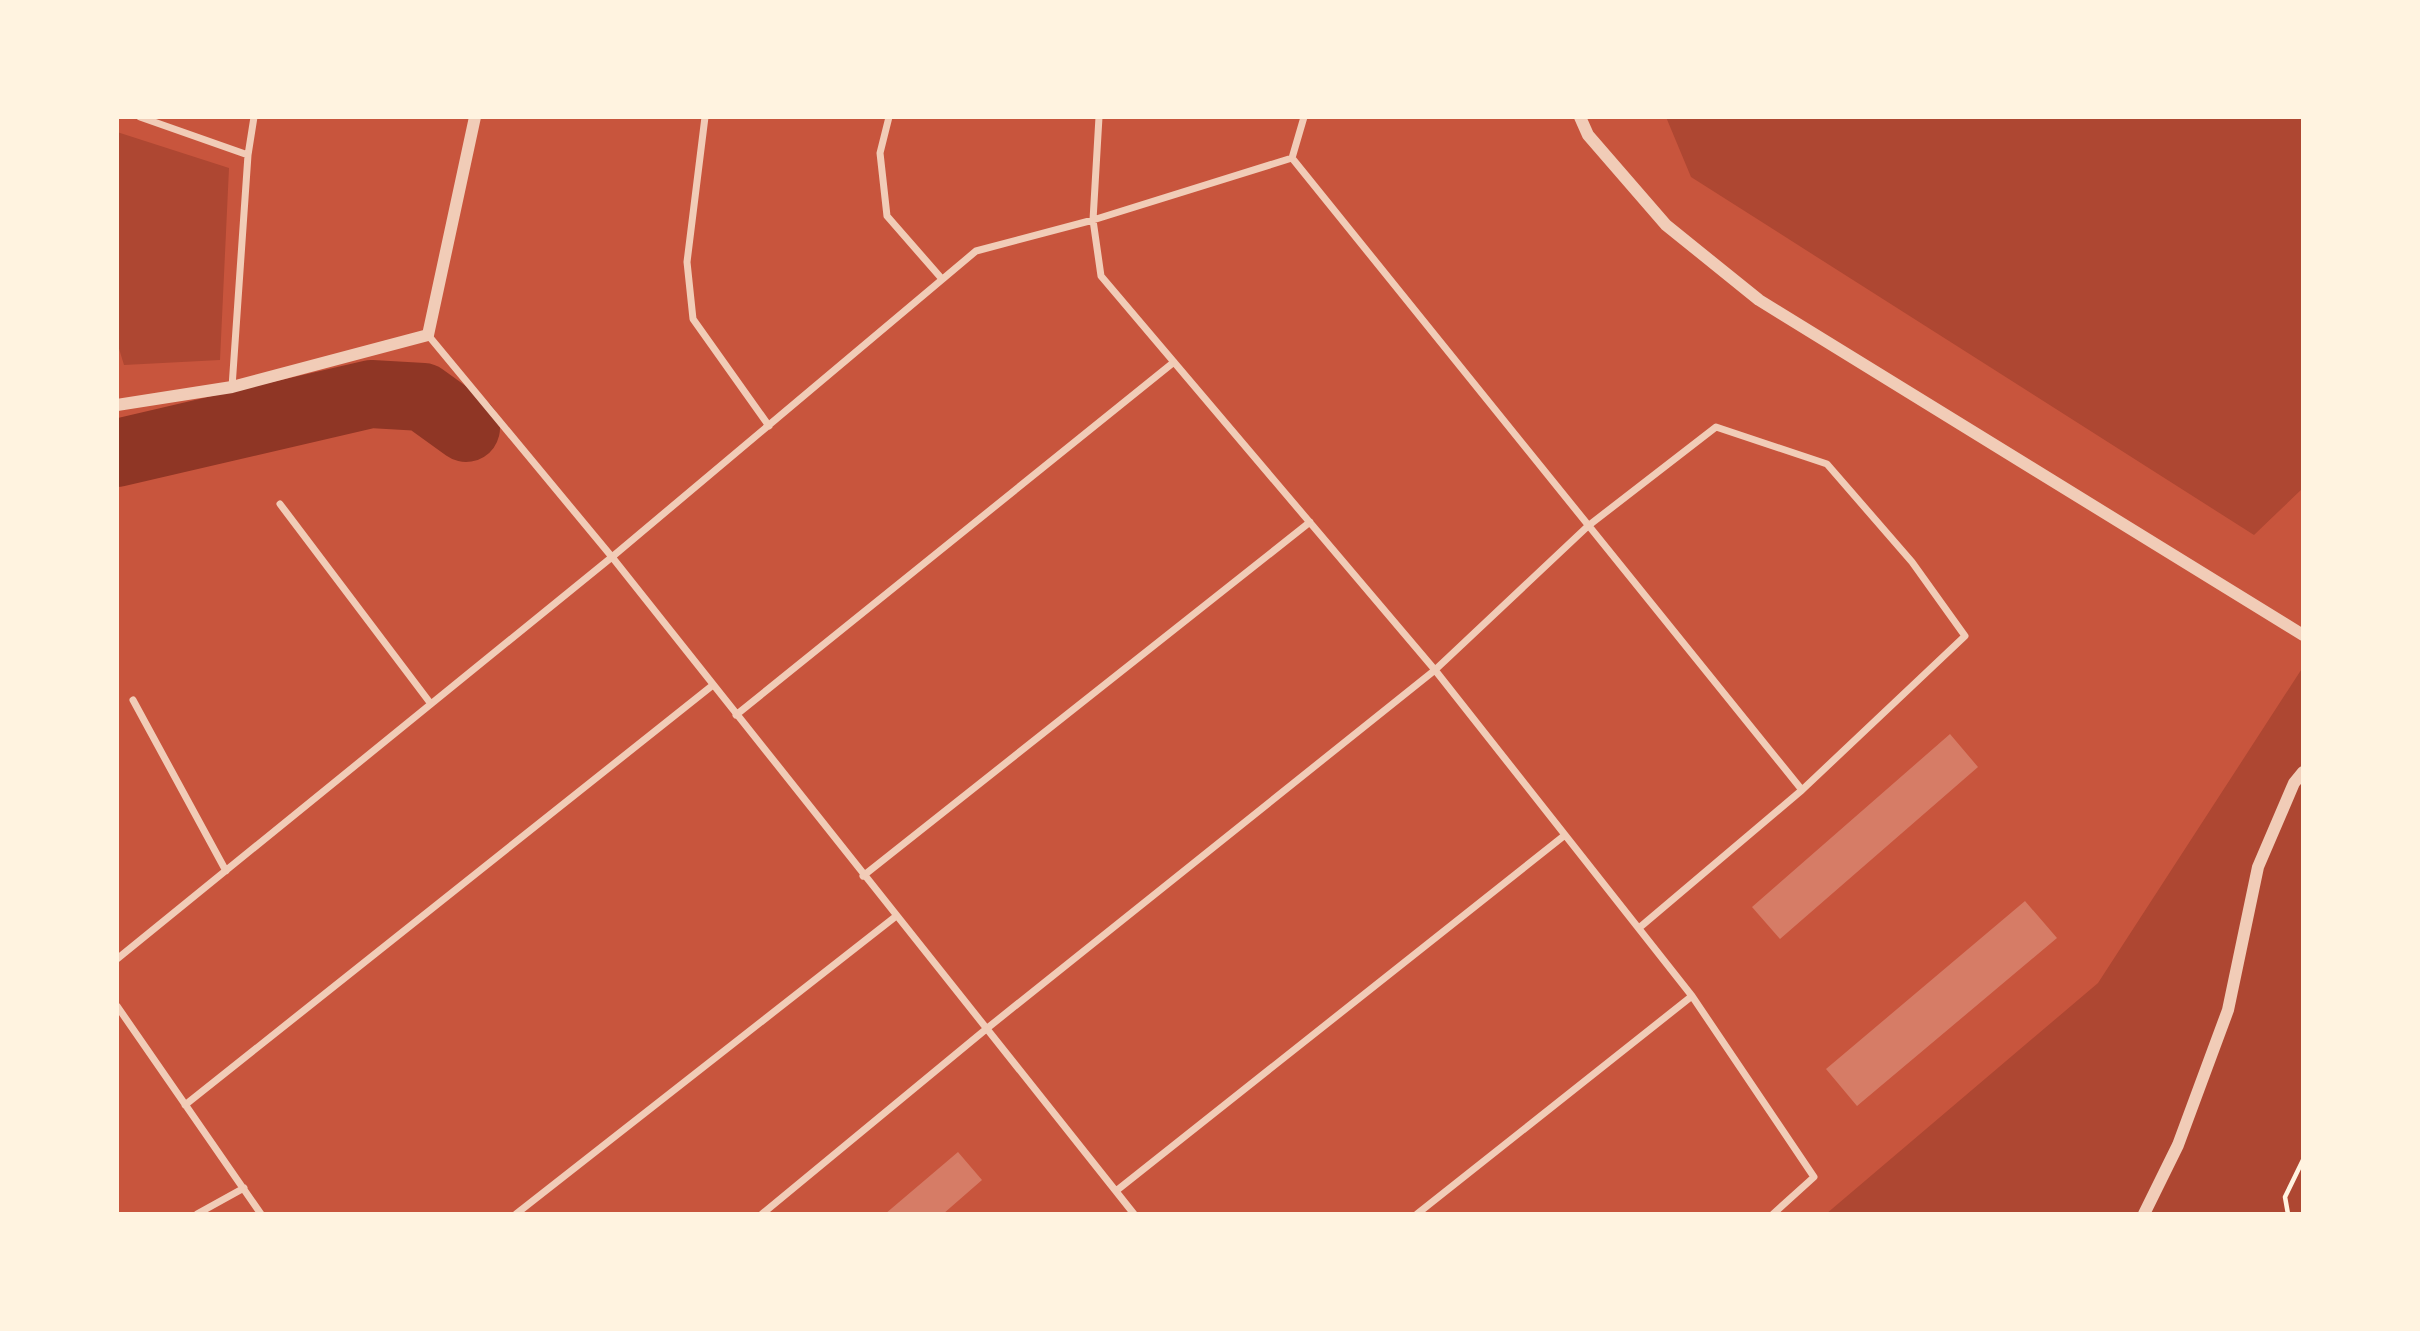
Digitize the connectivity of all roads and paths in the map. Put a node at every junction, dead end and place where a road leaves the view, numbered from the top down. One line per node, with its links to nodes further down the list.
1 (140, 117): 9 (street)
2 (254, 117): 9 (street)
3 (475, 117): 13 (street)
4 (705, 117): 17 (street)
5 (890, 117): 12 (street)
6 (1099, 117): 11 (street)
7 (1304, 117): 10 (street)
8 (1580, 117): 22 (street)
9 (248, 155): 15 (street)
10 (1292, 158): 11 (street); 20 (street)
11 (1093, 220): 12 (street); 14 (street)
12 (942, 279): 17 (street)
13 (428, 335): 15 (street); 21 (street)
14 (1174, 362): 19 (street); 27 (street)
15 (232, 387): 16 (street)
16 (117, 405)
17 (769, 425): 21 (street)
18 (280, 504): 26 (street)
19 (1310, 522): 23 (street); 32 (street)
20 (1588, 526): 23 (street); 29 (street); 29 (street)
21 (612, 558): 24 (street); 26 (street)
22 (2303, 635)
23 (1435, 670): 30 (street); 38 (street)
24 (712, 685): 27 (street); 39 (street)
25 (133, 700): 31 (street)
26 (431, 704): 31 (street)
27 (736, 715): 32 (street)
28 (2303, 772): 50 (street)
29 (1802, 790): 34 (street)
30 (1565, 835): 34 (street); 42 (street)
31 (226, 870): 35 (street)
32 (863, 876): 33 (street)
33 (895, 917): 38 (street); 45 (street)
34 (1639, 928): 36 (street)
35 (117, 959)
36 (1692, 996): 48 (street); 49 (street)
37 (117, 1006): 39 (street)
38 (985, 1030): 42 (street); 46 (street)
39 (185, 1105): 41 (street)
40 (2303, 1160): 51 (path)
41 (244, 1188): 43 (street); 44 (street)
42 (1116, 1191): 47 (street)
43 (197, 1214)
44 (261, 1214)
45 (516, 1214)
46 (762, 1214)
47 (1134, 1214)
48 (1417, 1214)
49 (1773, 1214)
50 (2144, 1214)
51 (2288, 1214)

